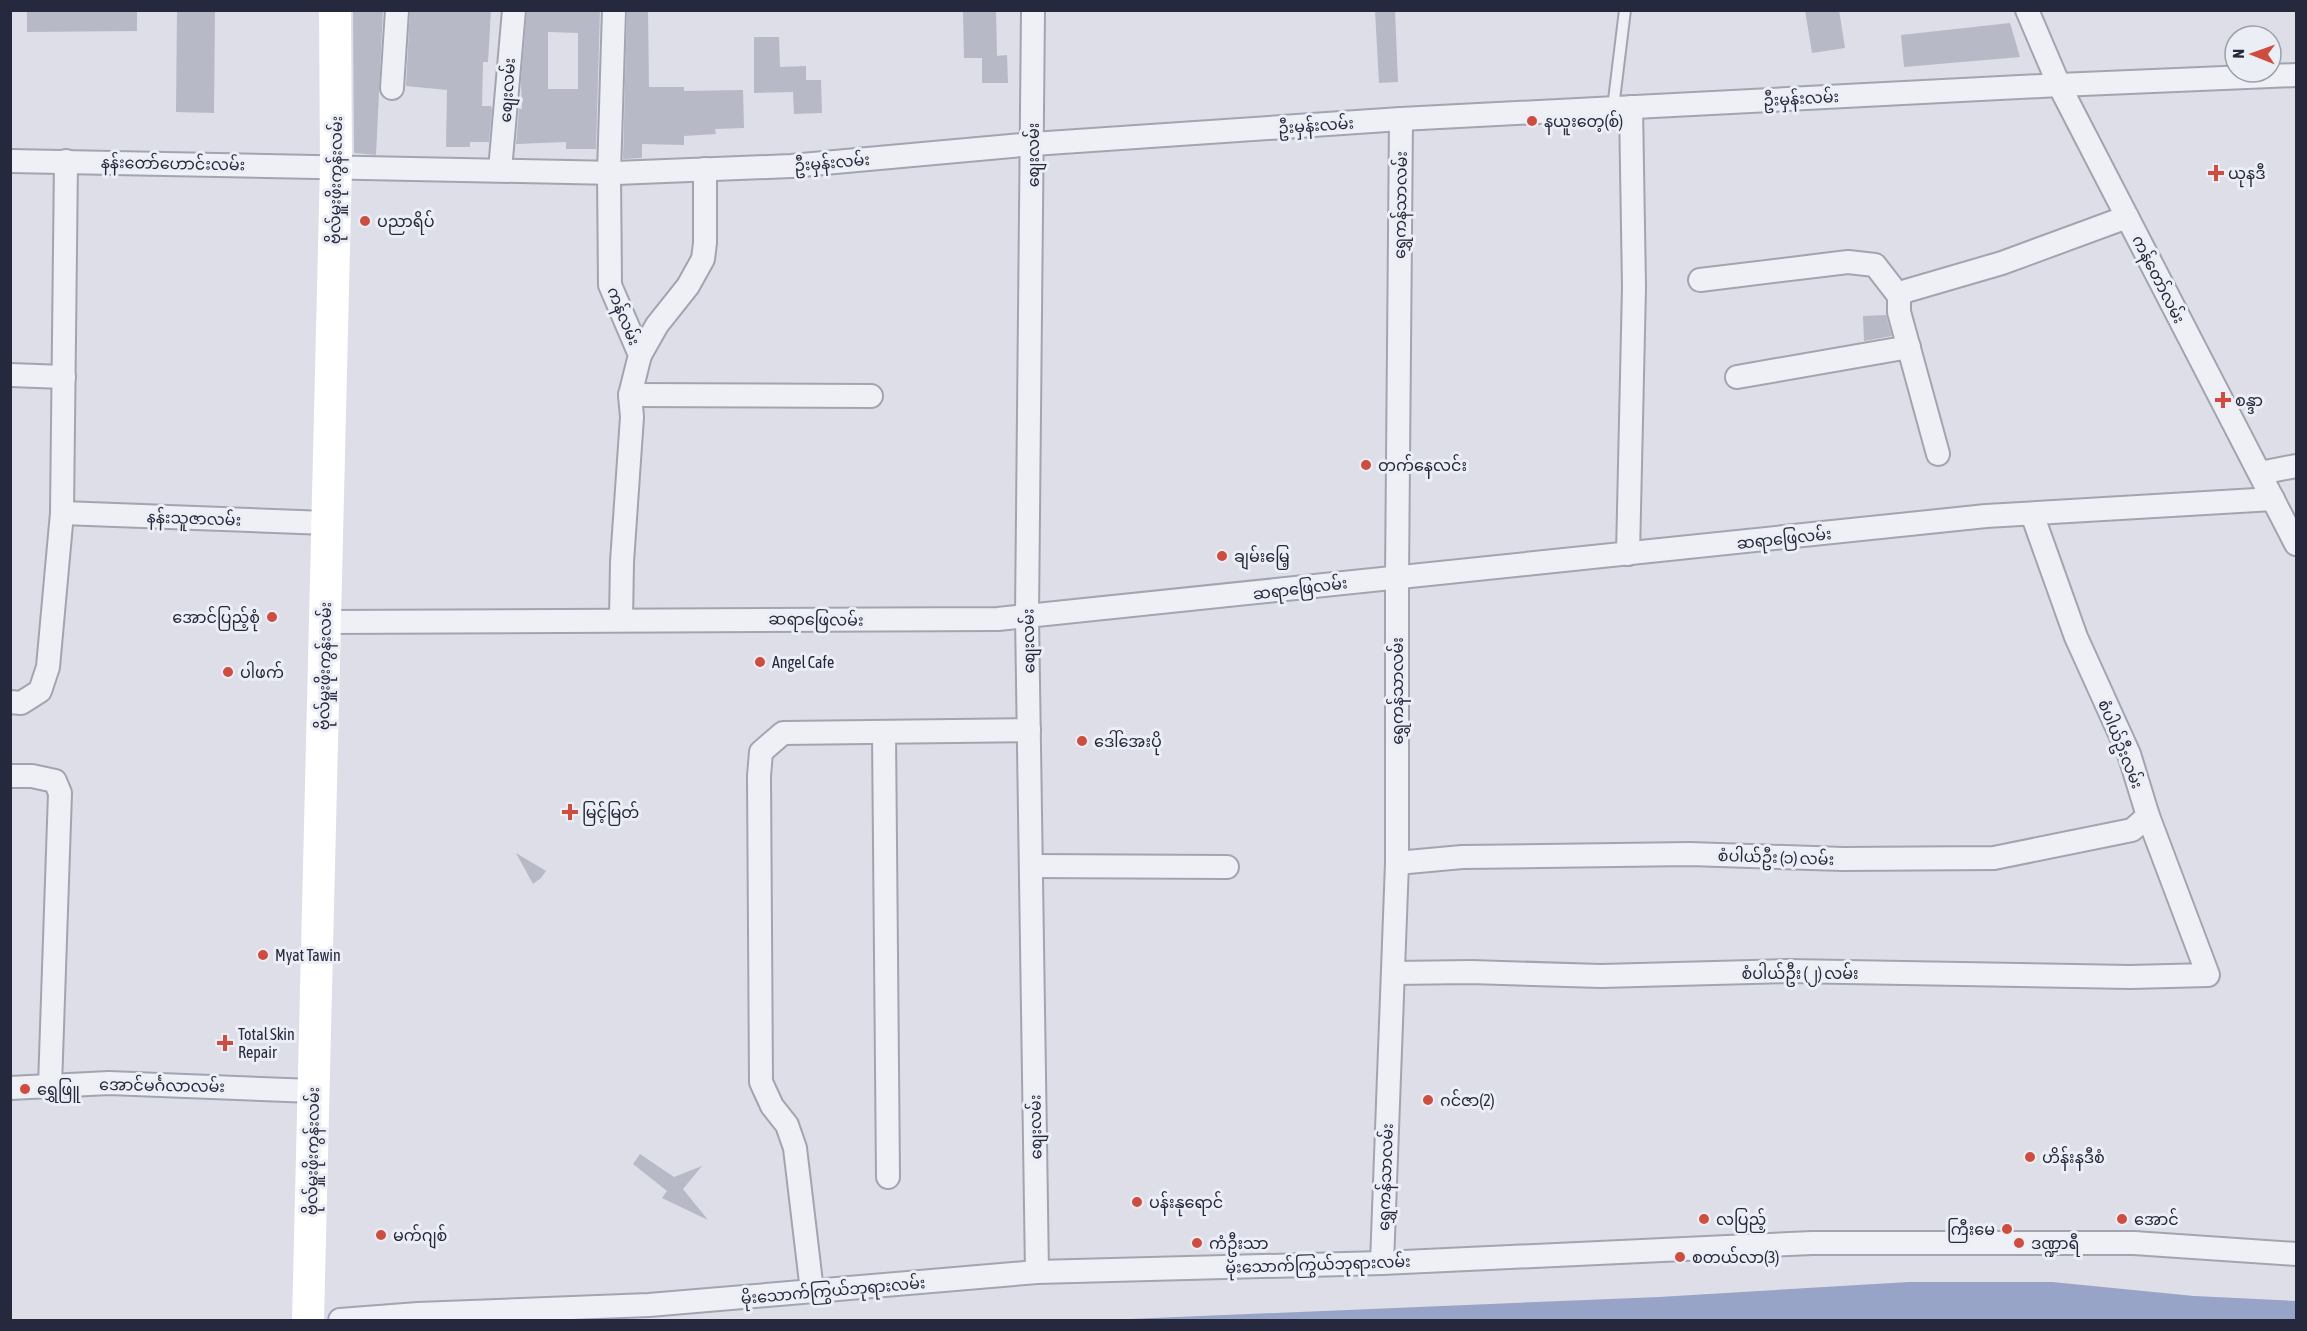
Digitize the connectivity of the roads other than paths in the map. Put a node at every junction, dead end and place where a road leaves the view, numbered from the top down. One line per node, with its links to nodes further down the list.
1 (335, 10): 16 (street, ဗိုလ်မှူးဖိုးကွန်းလမ်း)
2 (398, 10): 10 (street)
3 (514, 10): 18 (street, စျေးလမ်း)
4 (614, 10): 19 (street, ကန်လမ်း)
5 (1033, 10): 13 (street, စျေးလမ်း)
6 (1625, 10): 11 (lane)
7 (2027, 10): 9 (street, ကန်တော်လမ်း)
8 (2296, 75): 9 (street, ဦးမှန်းလမ်း)
9 (2059, 85): 11 (street, ဦးမှန်းလမ်း); 20 (street, ကန်တော်လမ်း)
10 (392, 88)
11 (1622, 107): 12 (street, ဦးမှန်းလမ်း); 38 (street)
12 (1401, 119): 13 (street, ဦးမှန်းလမ်း); 39 (street, ‌ရွှေကန်သာလမ်း)
13 (1033, 144): 17 (street, ဦးမှန်းလမ်း); 40 (street, စျေးလမ်း)
14 (10, 161): 15 (street, နန်းတော်ဟောင်းလမ်း)
15 (66, 161): 16 (street, နန်းတော်ဟောင်းလမ်း); 26 (street)
16 (336, 166): 18 (street, ဦးမှန်းလမ်း); 36 (street, ဗိုလ်မှူးဖိုးကွန်းလမ်း)
17 (705, 169): 19 (street, ဦးမှန်းလမ်း); 24 (street)
18 (500, 170): 19 (street, ဦးမှန်းလမ်း)
19 (609, 173): 24 (street, ကန်လမ်း)
20 (2127, 217): 22 (street); 32 (street, ကန်တော်လမ်း)
21 (1700, 280): 22 (street)
22 (1899, 296): 23 (street)
23 (1909, 347): 27 (street); 30 (street)
24 (640, 355): 28 (street, ကန်လမ်း)
25 (10, 375): 26 (street)
26 (64, 377): 34 (street)
27 (1737, 377)
28 (630, 396): 29 (street); 41 (street, ကန်လမ်း)
29 (871, 396)
30 (1938, 454)
31 (2296, 466): 32 (street)
32 (2260, 473): 33 (street, ကန်တော်လမ်း)
33 (2273, 499): 35 (street, ဆရာဖြေလမ်း); 37 (street, ကန်တော်လမ်း)
34 (62, 513): 36 (street, နန်းသူဇာလမ်း); 43 (street)
35 (2032, 514): 38 (street, ဆရာဖြေလမ်း); 47 (street, စံပါယ်ဦးလမ်း)
36 (326, 523): 42 (street, ဗိုလ်မှူးဖိုးကွန်းလမ်း)
37 (2296, 544)
38 (1628, 554): 39 (street, ဆရာဖြေလမ်း)
39 (1397, 577): 40 (street, ဆရာဖြေလမ်း); 48 (street, ‌ရွှေကန်သာလမ်း)
40 (1027, 616): 41 (street, ဆရာဖြေလမ်း); 44 (street, စျေးလမ်း)
41 (621, 620): 42 (street, ဆရာဖြေလမ်း)
42 (325, 622): 55 (street, ဗိုလ်မှူးဖိုးကွန်းလမ်း)
43 (10, 702)
44 (1029, 730): 45 (street); 49 (street, စျေးလမ်း)
45 (884, 732): 56 (street); 60 (street)
46 (10, 776): 53 (street)
47 (2148, 816): 48 (street, စံပါယ်ဦး (၁) လမ်း); 52 (street, စံပါယ်ဦးလမ်း)
48 (1397, 863): 51 (street, ‌ရွှေကန်သာလမ်း)
49 (1031, 866): 50 (street); 59 (street, စျေးလမ်း)
50 (1227, 867)
51 (1393, 973): 52 (street, စံပါယ်ဦး (၂) လမ်း); 58 (street, ‌ရွှေကန်သာလမ်း)
52 (2208, 975)
53 (50, 1086): 54 (street, အောင်မင်္ဂလာလမ်း); 55 (street, အောင်မင်္ဂလာလမ်း)
54 (10, 1088)
55 (313, 1091): 61 (street, ဗိုလ်မှူးဖိုးကွန်းလမ်း)
56 (888, 1177)
57 (2296, 1254): 58 (street, မိုးသောက်ကြွယ်ဘုရားလမ်း)
58 (1382, 1263): 59 (street, မိုးသောက်ကြွယ်ဘုရားလမ်း)
59 (1037, 1272): 60 (street, မိုးသောက်ကြွယ်ဘုရားလမ်း)
60 (812, 1291): 62 (street, မိုးသောက်ကြွယ်ဘုရားလမ်း)
61 (308, 1320)
62 (340, 1320)

